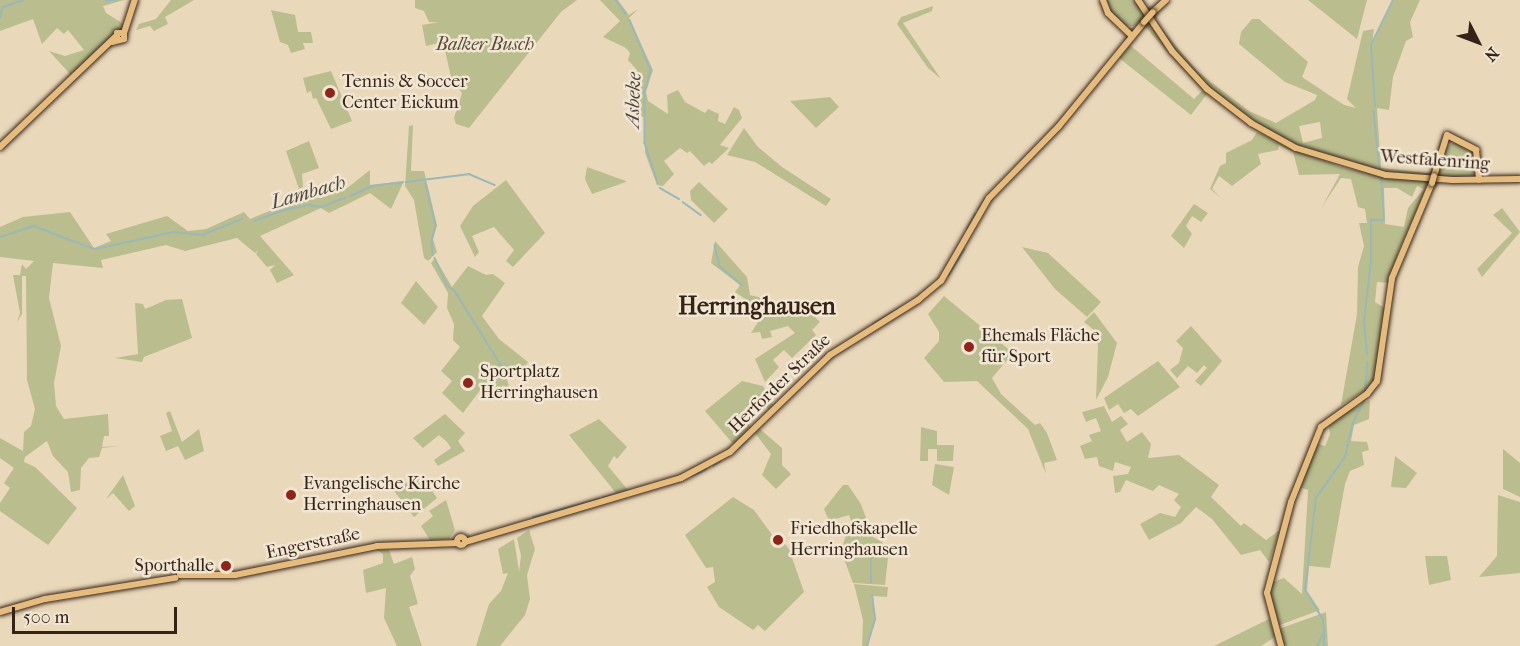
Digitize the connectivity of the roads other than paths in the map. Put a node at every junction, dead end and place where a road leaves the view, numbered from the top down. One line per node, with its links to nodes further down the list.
1 (135, 0): 12 (main road)
2 (1103, 0): 5 (main road)
3 (1139, 0): 6 (main road, Westfalenring)
4 (1166, 0): 6 (main road, Herforder Straße, bridge)
5 (1111, 16): 7 (main road); 8 (main road)
6 (1145, 22): 7 (main road); 8 (main road, Herforder Straße); 17 (main road, Westfalenring)
7 (1127, 29): 8 (main road)
8 (1132, 36): 19 (main road, Herforder Straße)
9 (1446, 136): 10 (main road); 11 (main road); 13 (main road)
10 (1455, 140): 11 (main road); 13 (main road)
11 (1465, 142): 14 (main road)
12 (0, 147)
13 (1442, 149): 21 (main road)
14 (1478, 164): 15 (main road); 17 (main road)
15 (1480, 172): 17 (main road); 18 (main road)
16 (1520, 179): 18 (main road, Westfalenring)
17 (1478, 180): 18 (main road, Westfalenring)
18 (1492, 180)
19 (560, 512): 20 (main road, Engerstraße)
20 (0, 612)
21 (1281, 646)

